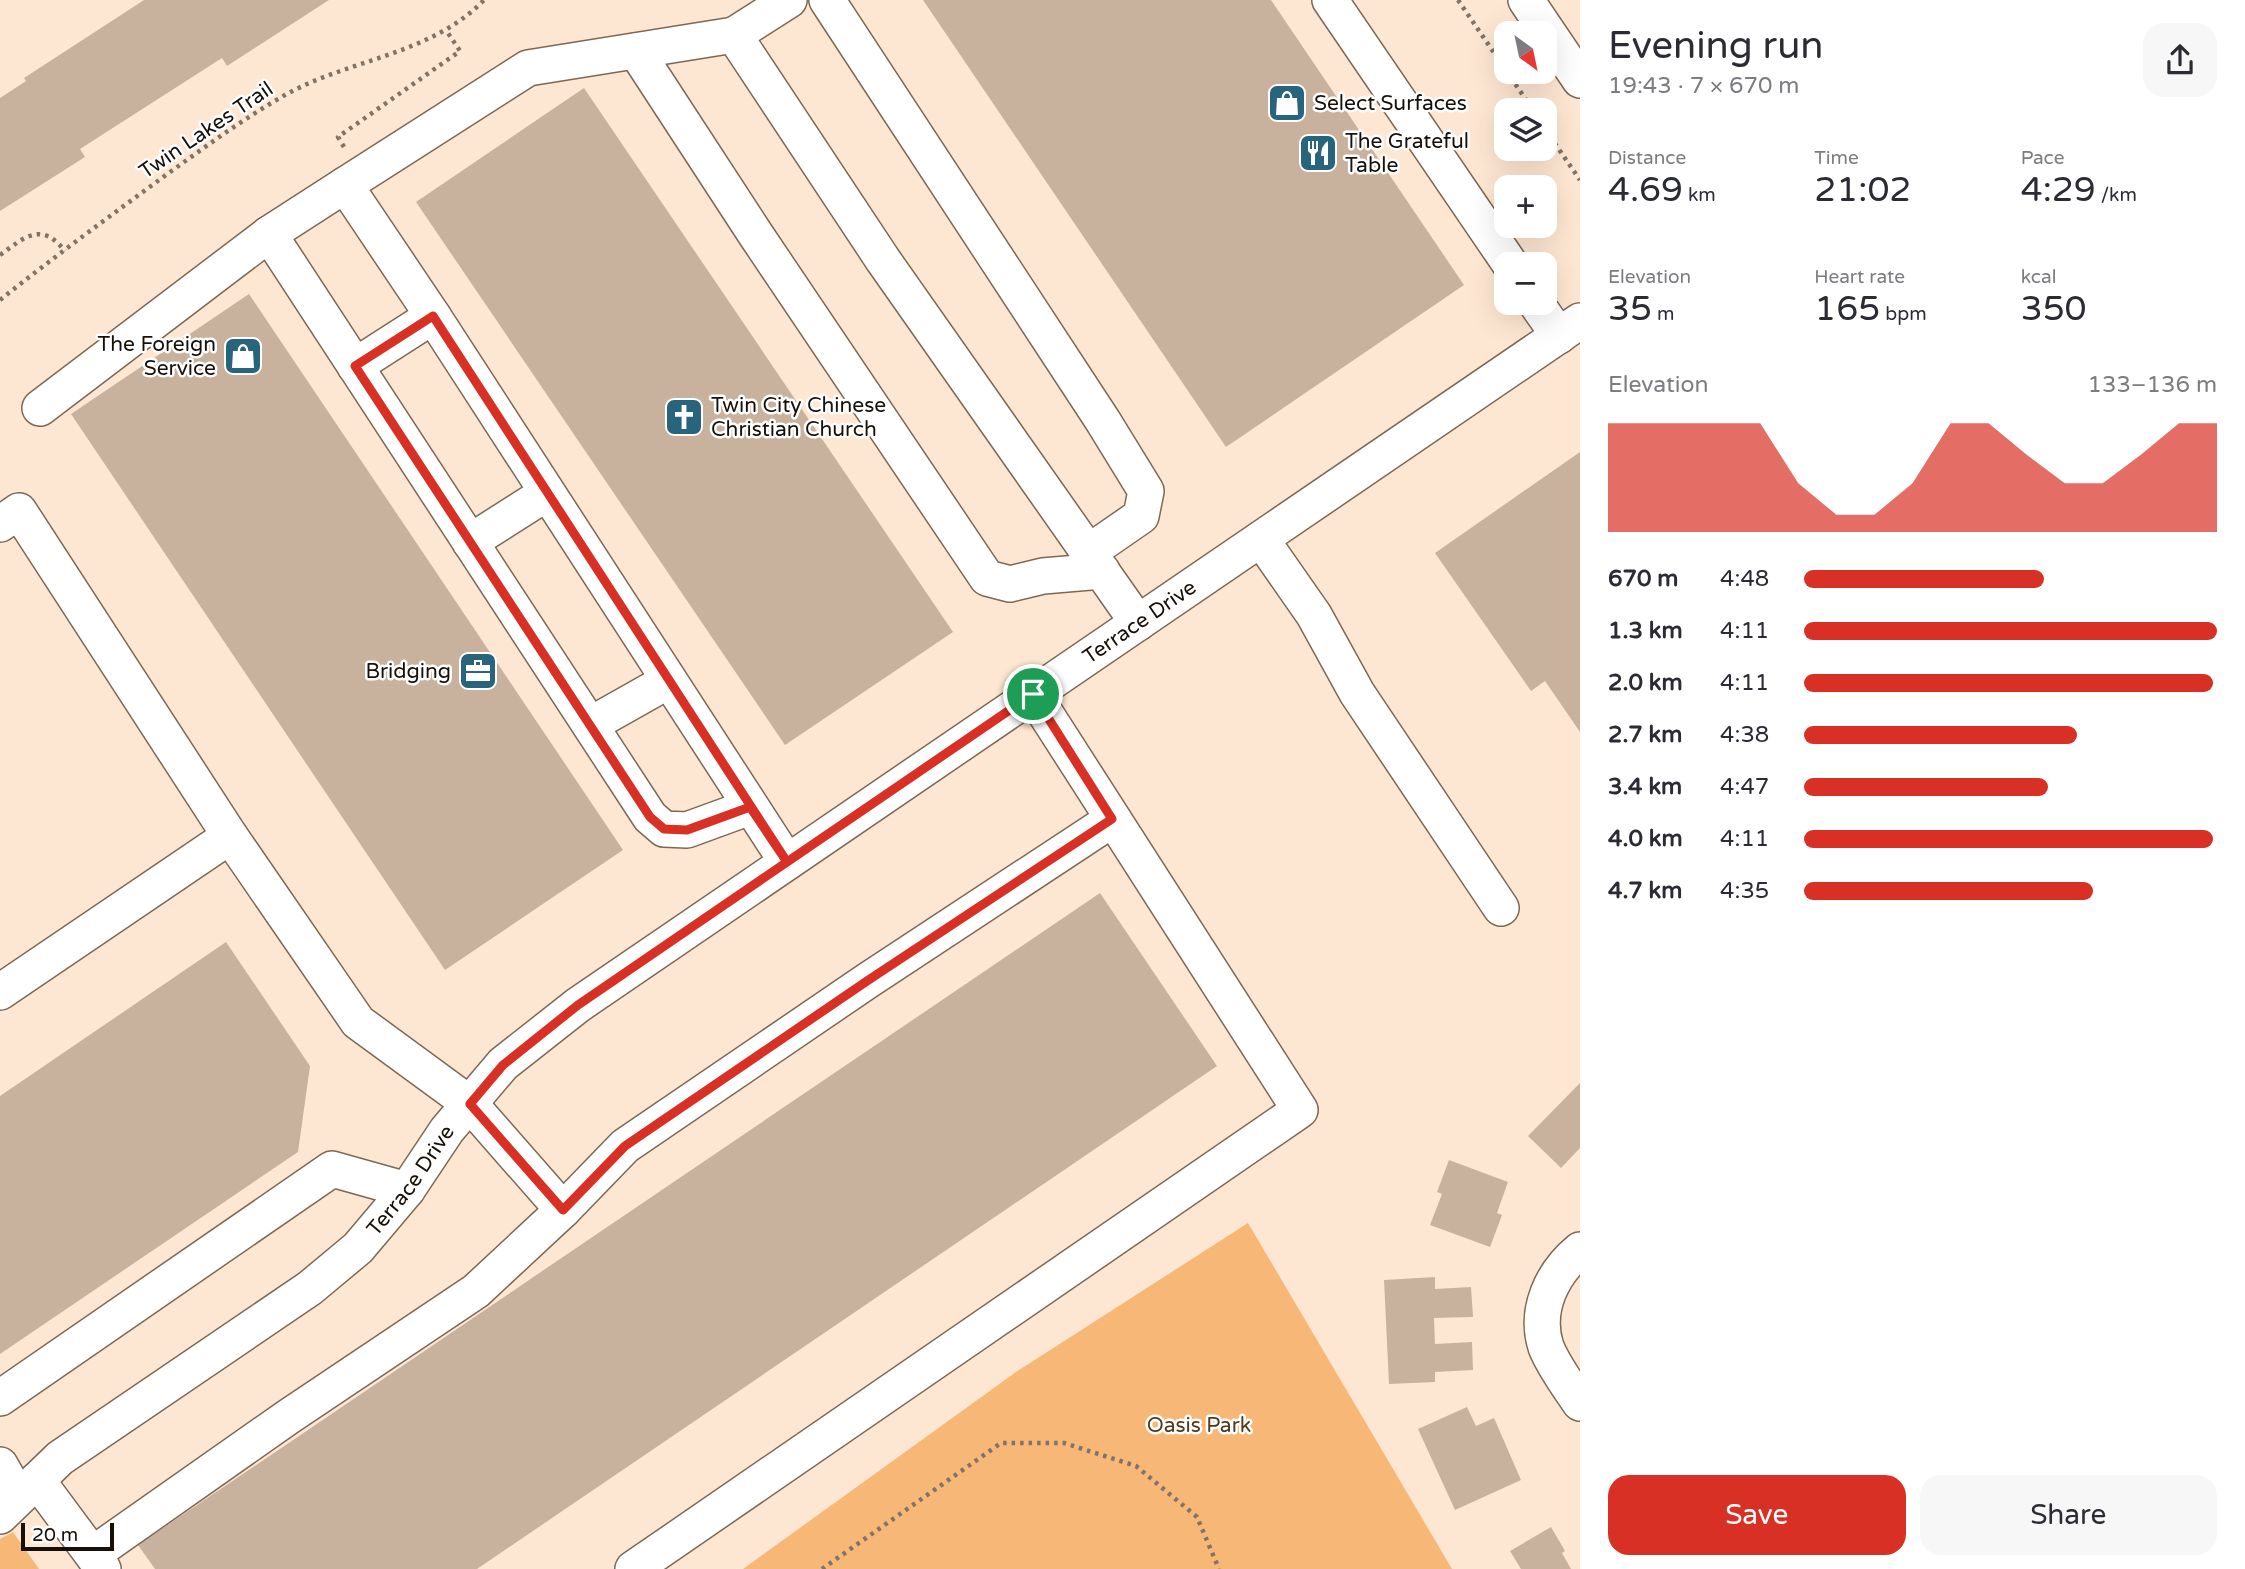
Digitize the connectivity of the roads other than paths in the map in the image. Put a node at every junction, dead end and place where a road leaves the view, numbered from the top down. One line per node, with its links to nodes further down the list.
1 (789, 0): 5 (street)
2 (827, 0): 20 (street)
3 (1330, 0): 10 (street)
4 (1526, 0): 7 (street)
5 (734, 35): 6 (street); 20 (street)
6 (636, 51): 8 (street); 20 (street)
7 (1580, 80)
8 (345, 185): 9 (street); 12 (street)
9 (269, 234): 14 (street); 15 (street)
10 (1502, 252)
11 (1551, 315): 13 (street)
12 (433, 316): 14 (street); 16 (street)
13 (1569, 329): 18 (street, Terrace Drive)
14 (355, 366): 19 (street)
15 (40, 408)
16 (547, 493): 19 (street); 22 (street)
17 (6, 507): 27 (street)
18 (1261, 539): 21 (street, Terrace Drive); 29 (street)
19 (470, 542): 24 (street)
20 (1096, 562): 21 (street)
21 (1138, 622): 23 (street, Terrace Drive)
22 (668, 681): 24 (street); 25 (street)
23 (1033, 694): 26 (street); 28 (street, Terrace Drive)
24 (590, 724): 25 (street)
25 (750, 807): 28 (street)
26 (1112, 819): 33 (street); 40 (street)
27 (230, 836): 30 (street); 31 (street)
28 (787, 862): 31 (street, Terrace Drive)
29 (1501, 908)
30 (0, 992)
31 (470, 1104): 32 (street, Terrace Drive); 33 (street)
32 (407, 1190): 35 (street); 37 (street, Terrace Drive)
33 (563, 1210): 39 (street)
34 (1580, 1250): 36 (street)
35 (0, 1398)
36 (1580, 1403)
37 (21, 1473): 38 (street, Terrace Drive); 39 (street)
38 (0, 1516)
39 (98, 1562)
40 (633, 1569)

